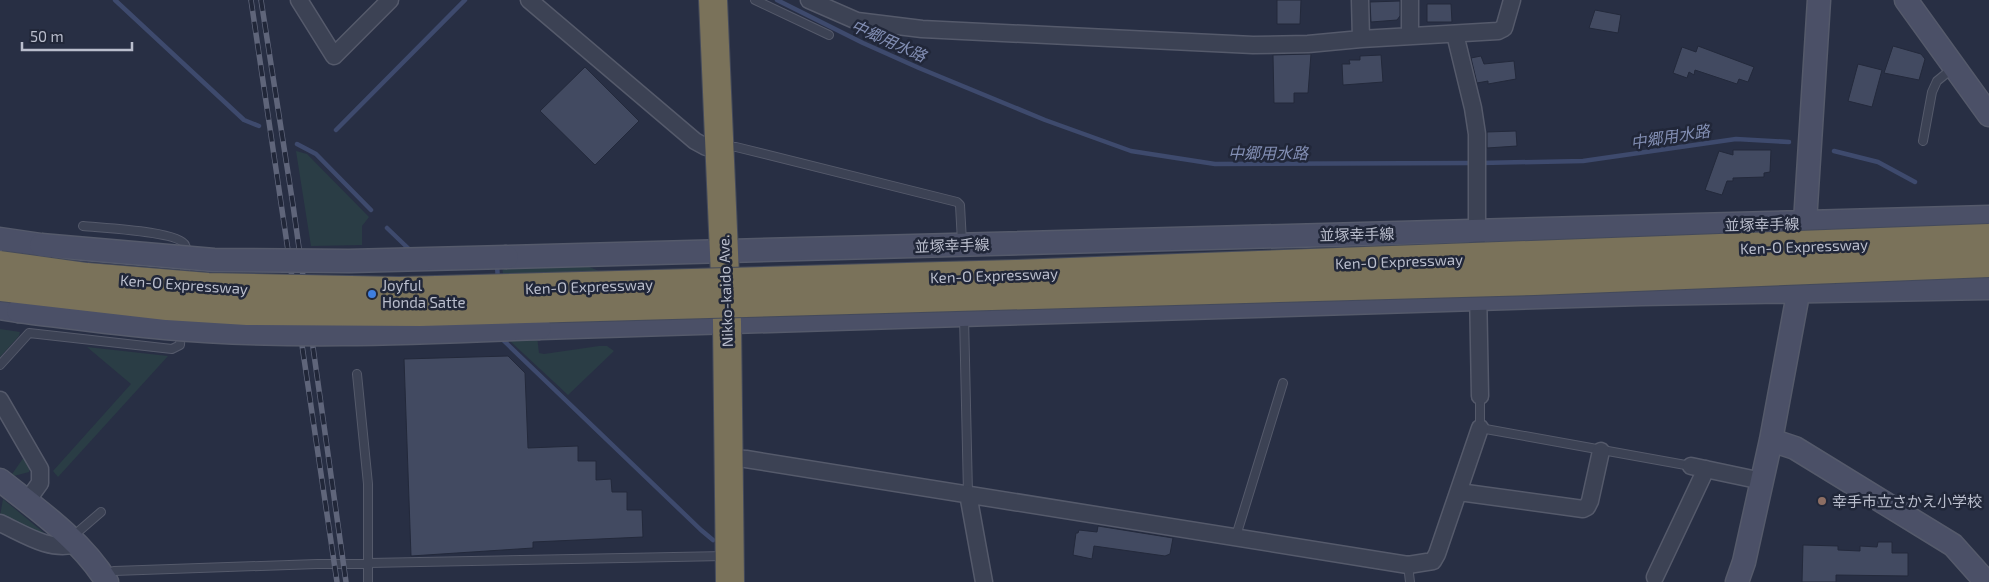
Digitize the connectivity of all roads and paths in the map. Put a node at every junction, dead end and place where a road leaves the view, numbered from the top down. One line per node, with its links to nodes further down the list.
1 (299, 0): 2 (street)
2 (390, 0)
3 (529, 0): 19 (street)
4 (713, 0): 19 (highway, Nikko-kaido Ave.)
5 (755, 0): 13 (lane)
6 (809, 0): 15 (street)
7 (1360, 0): 15 (street)
8 (1410, 0): 14 (street)
9 (1512, 0): 12 (street)
10 (1818, 0): 23 (main road)
11 (1906, 0): 16 (main road)
12 (1455, 34): 14 (street); 26 (street)
13 (829, 35)
14 (1410, 36): 15 (street)
15 (1361, 38)
16 (1955, 67): 17 (main road); 18 (lane)
17 (1989, 114)
18 (1923, 141)
19 (719, 147): 29 (lane); 30 (highway, Nikko-kaido Ave.)
20 (1989, 208): 21 (main road)
21 (1959, 218): 22 (main road, 並塚幸手線); 23 (main road, 並塚幸手線)
22 (1989, 218)
23 (1804, 223): 25 (main road, 並塚幸手線); 36 (main road)
24 (83, 226): 42 (lane)
25 (1579, 228): 26 (main road, 並塚幸手線); 36 (main road)
26 (1477, 231): 29 (main road, 並塚幸手線); 37 (street)
27 (1989, 238): 33 (highway, Ken-O Expressway, bridge)
28 (0, 239): 31 (main road, 並塚幸手線, bridge)
29 (962, 244): 30 (main road, 並塚幸手線)
30 (724, 251): 31 (main road, 並塚幸手線); 40 (main road); 41 (highway, Nikko-kaido Ave.)
31 (574, 255): 41 (main road)
32 (1989, 263): 34 (highway, Ken-O Expressway, bridge)
33 (0, 265)
34 (0, 287)
35 (1989, 288): 36 (main road)
36 (1800, 291): 37 (main road); 48 (main road)
37 (1478, 300): 39 (main road); 45 (street)
38 (9, 310): 41 (main road, bridge)
39 (964, 316): 40 (main road); 55 (lane)
40 (899, 318): 41 (main road)
41 (727, 322): 50 (highway, Nikko-kaido Ave.)
42 (0, 365)
43 (357, 374): 62 (lane)
44 (1283, 383): 59 (lane)
45 (1480, 396): 47 (lane)
46 (0, 400): 56 (street)
47 (1480, 428): 49 (lane); 54 (street)
48 (1771, 440): 53 (main road); 71 (main road)
49 (1600, 451): 51 (lane); 54 (street)
50 (729, 458): 55 (street); 61 (highway, Nikko-kaido Ave.)
51 (1698, 467): 53 (street); 64 (street)
52 (0, 480): 56 (main road)
53 (1762, 481): 70 (main road)
54 (1459, 492): 63 (street)
55 (968, 494): 59 (street); 68 (street)
56 (27, 501): 60 (main road)
57 (101, 512): 60 (lane)
58 (0, 523): 60 (street)
59 (1236, 536): 63 (street)
60 (73, 542): 65 (main road)
61 (729, 555): 62 (lane); 67 (highway, Nikko-kaido Ave.)
62 (368, 564): 65 (lane); 66 (lane)
63 (1408, 565): 69 (lane)
64 (1655, 576)
65 (105, 579)
66 (368, 582)
67 (730, 582)
68 (984, 582)
69 (1410, 582)
70 (1737, 582)
71 (1986, 582)

